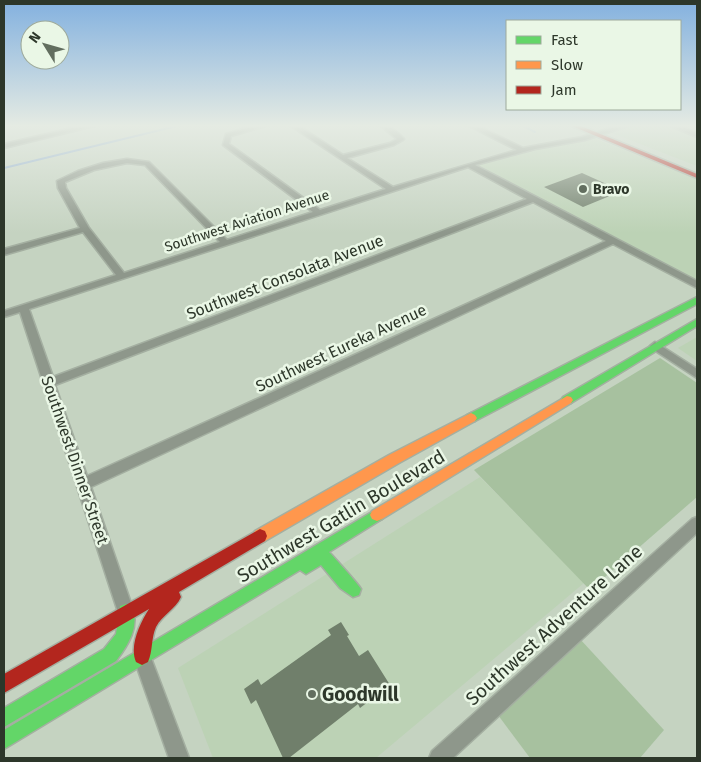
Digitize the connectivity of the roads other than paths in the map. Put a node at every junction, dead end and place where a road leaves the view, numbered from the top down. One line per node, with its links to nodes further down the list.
1 (124, 162): 14 (street)
2 (142, 162): 16 (street)
3 (249, 162): 13 (street)
4 (350, 162): 11 (street)
5 (481, 162): 8 (street, Southwest Aviation Avenue)
6 (664, 162): 10 (main road)
7 (673, 162): 9 (main road)
8 (469, 165): 11 (street, Southwest Aviation Avenue); 12 (street)
9 (697, 171)
10 (697, 176)
11 (391, 189): 13 (street, Southwest Aviation Avenue)
12 (533, 199): 15 (street); 26 (street, Southwest Consolata Avenue)
13 (318, 212): 16 (street, Southwest Aviation Avenue)
14 (86, 229): 17 (street); 18 (street)
15 (612, 241): 19 (street); 27 (street, Southwest Eureka Avenue)
16 (226, 243): 18 (street, Southwest Aviation Avenue)
17 (4, 252)
18 (121, 275): 21 (street, Southwest Aviation Avenue)
19 (697, 286)
20 (697, 300): 29 (main road, Southwest Gatlin Boulevard)
21 (24, 308): 22 (street, Southwest Aviation Avenue); 26 (street, Southwest Dinner Street)
22 (4, 314)
23 (697, 322): 24 (main road, Southwest Gatlin Boulevard)
24 (655, 346): 25 (street); 30 (main road, Southwest Gatlin Boulevard)
25 (697, 374)
26 (49, 383): 27 (street, Southwest Dinner Street)
27 (84, 484): 33 (street, Southwest Dinner Street)
28 (697, 524): 40 (street, Southwest Adventure Lane)
29 (274, 528): 33 (main road, Southwest Gatlin Boulevard); 35 (main road)
30 (342, 536): 31 (main road); 34 (main road, Southwest Gatlin Boulevard)
31 (338, 552)
32 (345, 564): 34 (main road)
33 (126, 612): 36 (main road, Southwest Gatlin Boulevard); 37 (main road)
34 (190, 627): 35 (main road, Southwest Gatlin Boulevard)
35 (142, 656): 38 (main road, Southwest Gatlin Boulevard); 39 (street)
36 (4, 684)
37 (4, 718)
38 (4, 740)
39 (179, 758)
40 (439, 758)

